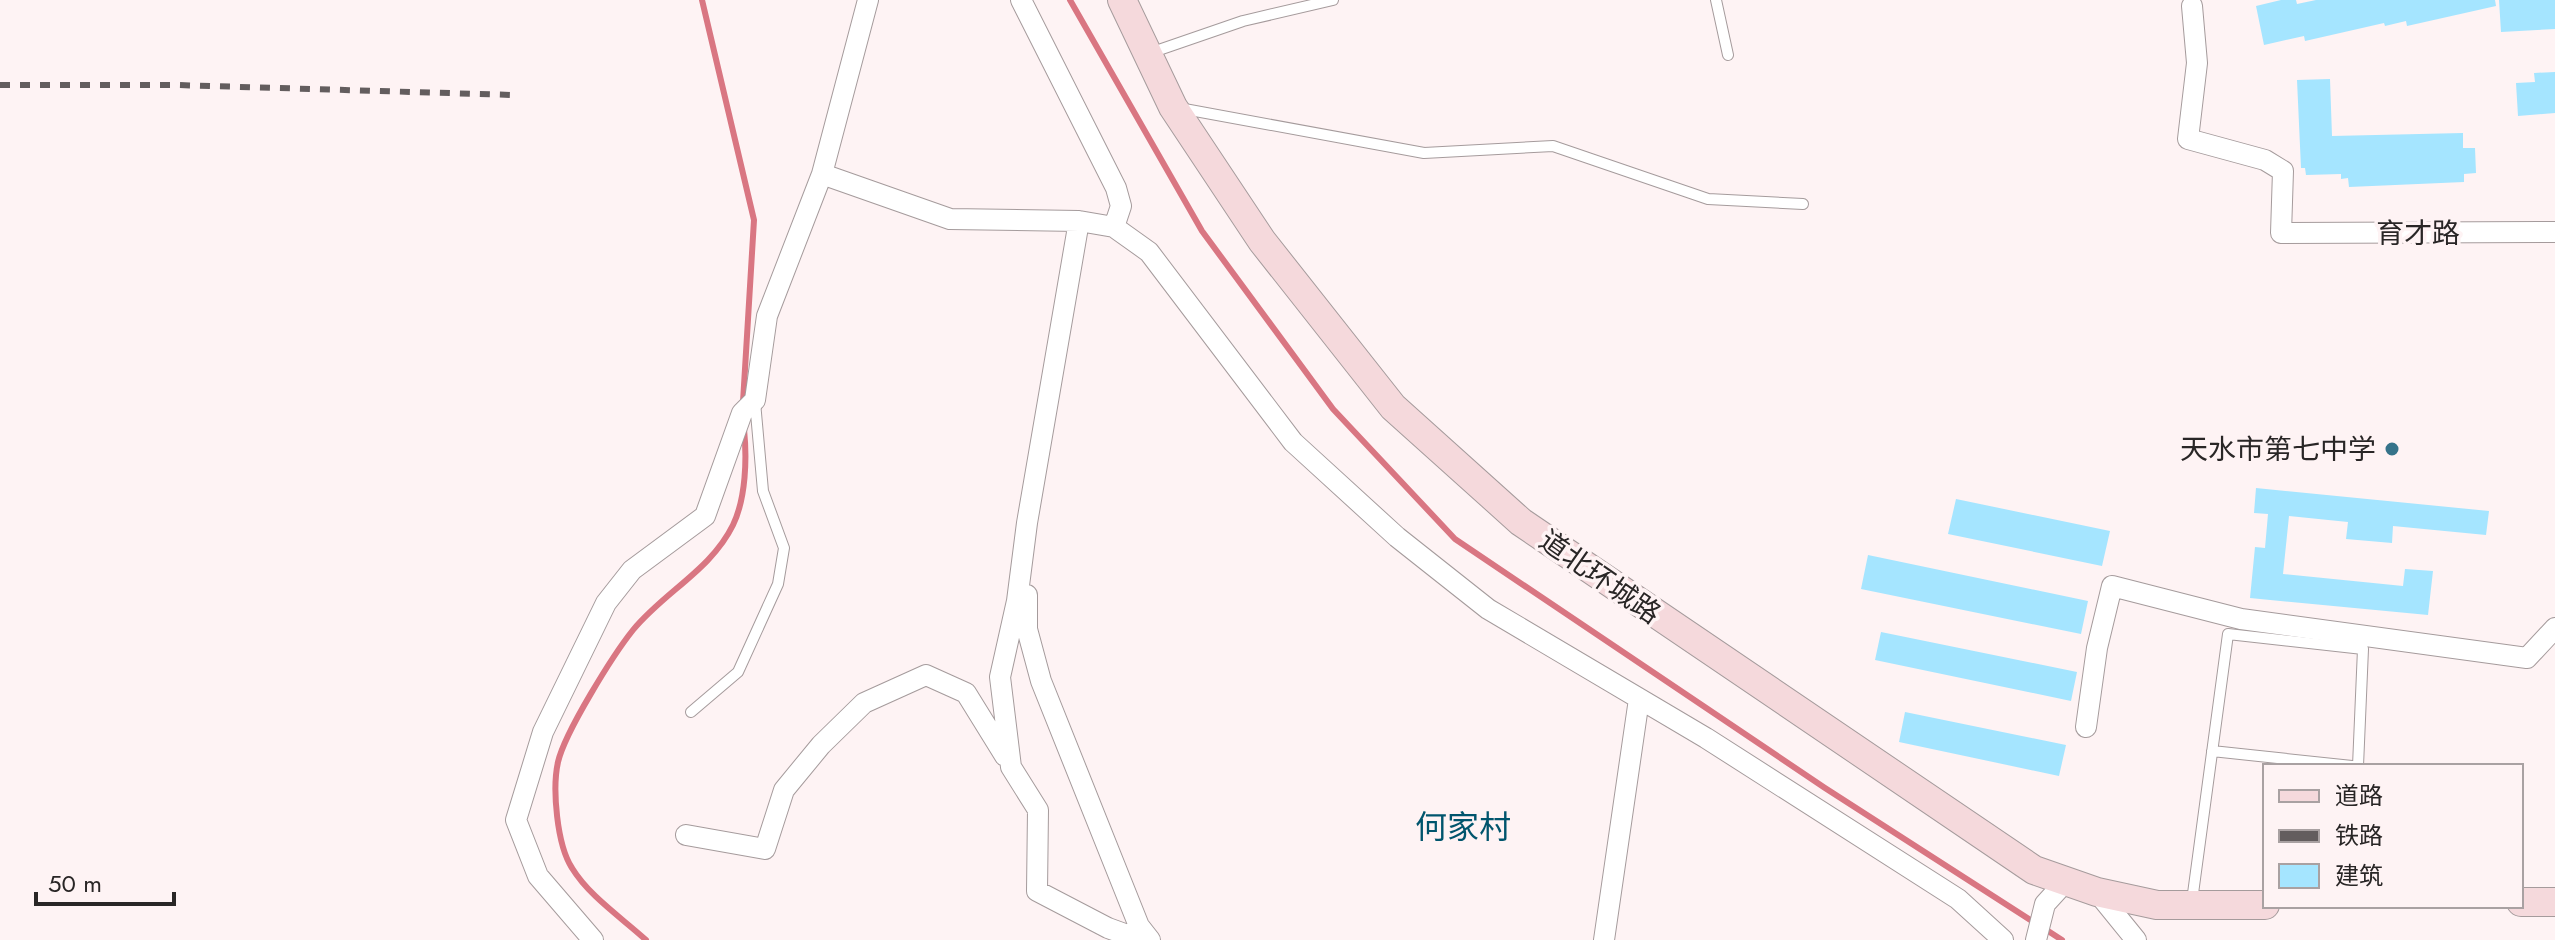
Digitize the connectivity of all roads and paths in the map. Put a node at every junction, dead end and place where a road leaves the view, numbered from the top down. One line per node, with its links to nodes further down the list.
1 (868, 0): 10 (street)
2 (1021, 0): 13 (street)
3 (1122, 0): 7 (street, 道北环城路)
4 (1333, 0): 7 (lane)
5 (1716, 0): 8 (lane)
6 (2191, 3): 14 (street, 育才路)
7 (1148, 54): 9 (street, 道北环城路)
8 (1728, 55)
9 (1173, 107): 11 (lane); 26 (street, 道北环城路)
10 (822, 174): 12 (street); 15 (street)
11 (1803, 204)
12 (1079, 221): 13 (street); 16 (street)
13 (1114, 227): 18 (street)
14 (2555, 232)
15 (755, 400): 19 (lane); 32 (street)
16 (1027, 523): 24 (street); 34 (street)
17 (2555, 628): 20 (street)
18 (1639, 699): 35 (street); 36 (street)
19 (691, 712)
20 (2086, 727)
21 (2212, 751): 22 (lane); 23 (lane); 30 (lane)
22 (2336, 764)
23 (2355, 764)
24 (1011, 767): 25 (street); 33 (street)
25 (686, 835)
26 (2066, 881): 27 (street, 道北环城路); 37 (street)
27 (2097, 892): 30 (street, 道北环城路); 38 (street)
28 (2523, 902): 29 (street)
29 (2555, 902)
30 (2192, 905): 31 (street, 道北环城路)
31 (2263, 905)
32 (593, 940)
33 (1141, 940)
34 (1150, 940)
35 (1604, 940)
36 (2003, 940)
37 (2036, 940)
38 (2136, 940)

